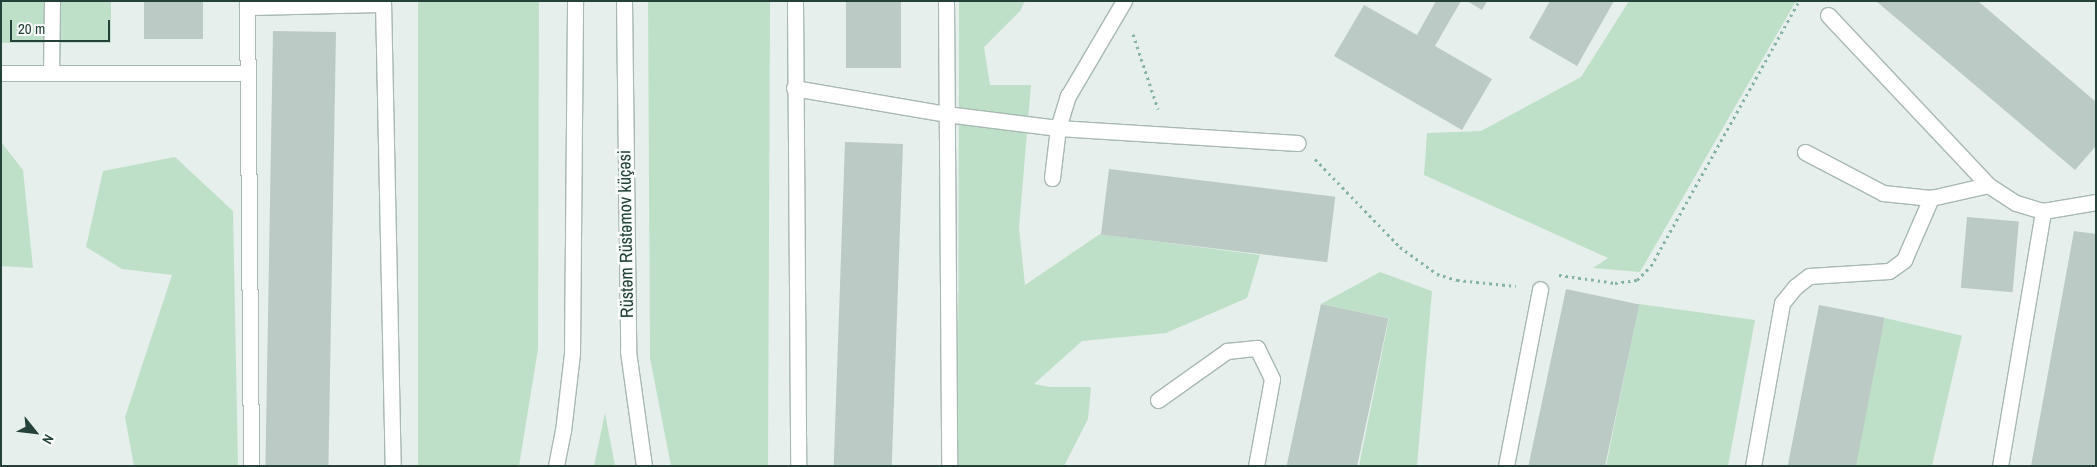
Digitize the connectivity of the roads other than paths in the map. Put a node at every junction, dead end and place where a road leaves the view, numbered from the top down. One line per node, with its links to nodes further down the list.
1 (52, 1): 11 (street)
2 (575, 1): 27 (street)
3 (624, 1): 28 (street, Rüstəm Rüstəmov küçəsi)
4 (795, 1): 13 (street)
5 (946, 1): 14 (street)
6 (1124, 2): 15 (street)
7 (383, 3): 8 (street); 26 (street)
8 (247, 4): 12 (street)
9 (1828, 15): 19 (street)
10 (1, 73): 11 (street)
11 (51, 73): 12 (street)
12 (247, 73): 25 (street)
13 (794, 88): 14 (street); 29 (street)
14 (946, 114): 15 (street); 30 (street)
15 (1058, 128): 16 (street); 18 (street)
16 (1298, 143)
17 (1805, 152): 20 (street)
18 (1052, 178)
19 (1988, 185): 20 (street); 22 (street)
20 (1931, 198): 33 (street)
21 (2096, 202): 22 (street)
22 (2043, 211): 34 (street)
23 (1540, 289): 32 (street)
24 (1158, 400): 31 (street)
25 (250, 466)
26 (393, 466)
27 (556, 466)
28 (644, 466)
29 (798, 466)
30 (949, 466)
31 (1256, 466)
32 (1506, 466)
33 (1753, 466)
34 (2000, 466)

